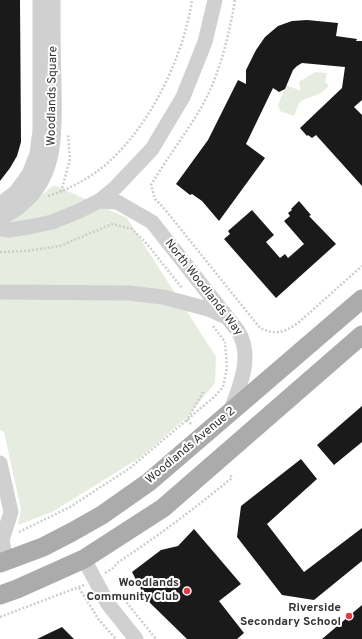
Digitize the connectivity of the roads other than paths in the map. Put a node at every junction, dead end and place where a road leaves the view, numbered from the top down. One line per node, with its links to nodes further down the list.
1 (40, 0): 5 (street, Woodlands Square)
2 (53, 0): 6 (street, Woodlands Square)
3 (215, 0): 4 (street)
4 (99, 201): 7 (street); 10 (street, North Woodlands Way)
5 (0, 204)
6 (0, 218)
7 (0, 229)
8 (0, 292): 10 (street)
9 (362, 299): 12 (main road, Woodlands Avenue 2)
10 (227, 317): 12 (street, North Woodlands Way)
11 (362, 335): 14 (main road)
12 (230, 413): 15 (main road, Woodlands Avenue 2)
13 (0, 463): 15 (street)
14 (84, 559): 16 (main road); 17 (street)
15 (3, 562)
16 (0, 595)
17 (136, 639)

